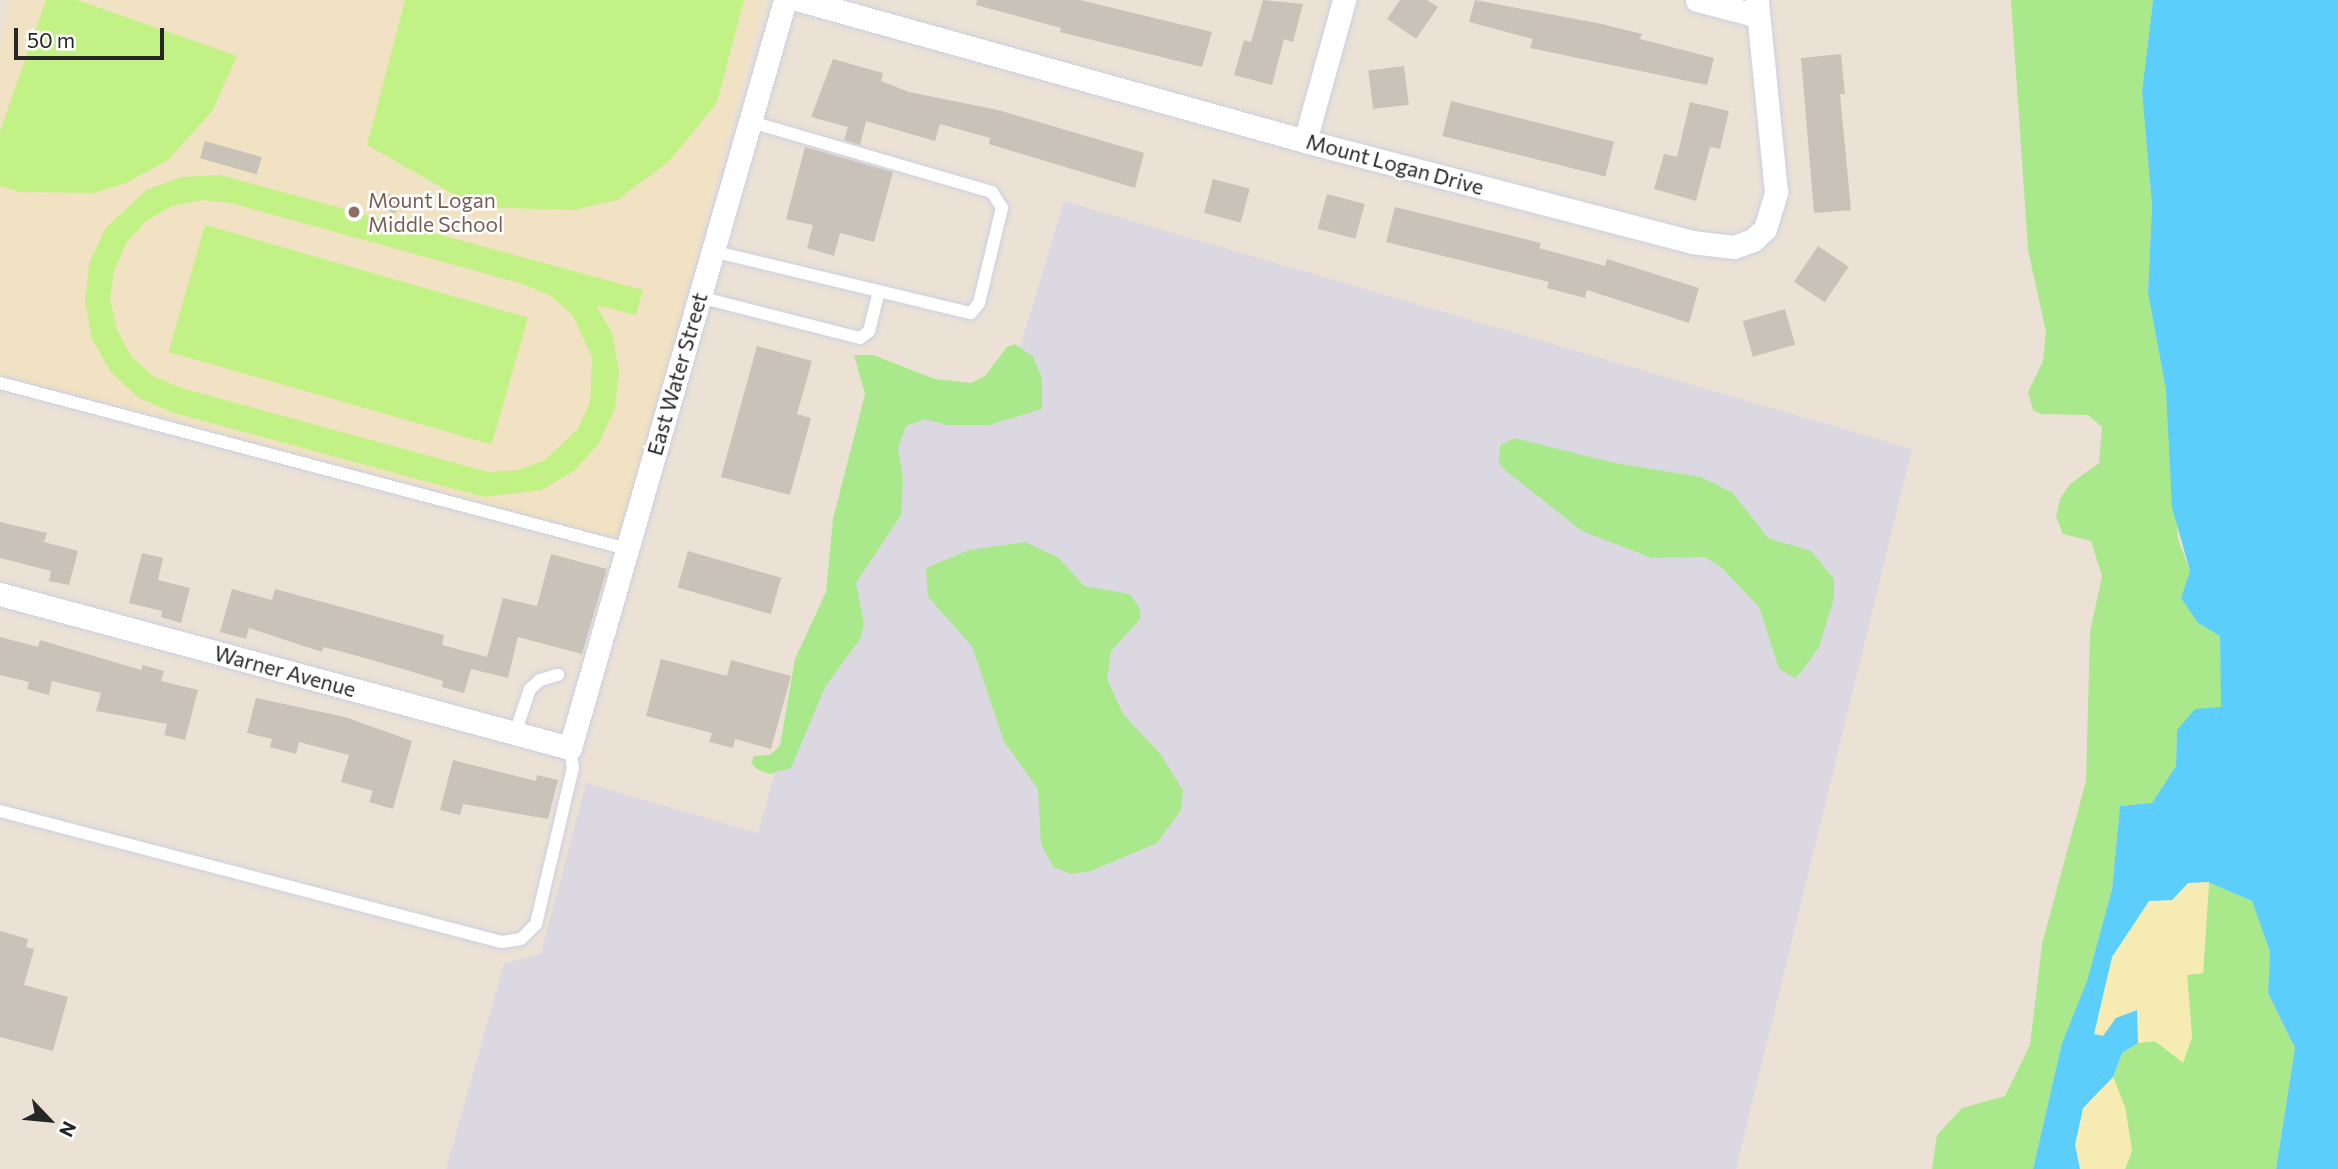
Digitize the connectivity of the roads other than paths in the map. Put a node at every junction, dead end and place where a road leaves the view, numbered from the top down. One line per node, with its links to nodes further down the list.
1 (785, 0): 6 (street, East Water Street)
2 (800, 0): 7 (street, Mount Logan Drive)
3 (1344, 0): 7 (street)
4 (1697, 0): 5 (street)
5 (1758, 8): 7 (street, Mount Logan Drive)
6 (751, 122): 8 (street, East Water Street); 9 (lane)
7 (1305, 141)
8 (712, 251): 9 (lane); 10 (street, East Water Street)
9 (879, 291): 10 (lane)
10 (699, 297): 12 (street, East Water Street)
11 (0, 383): 12 (lane)
12 (627, 549): 16 (street, East Water Street)
13 (0, 594): 15 (street, Warner Avenue)
14 (558, 674): 15 (lane)
15 (515, 733): 16 (street, Warner Avenue)
16 (570, 748): 17 (lane)
17 (0, 811)

